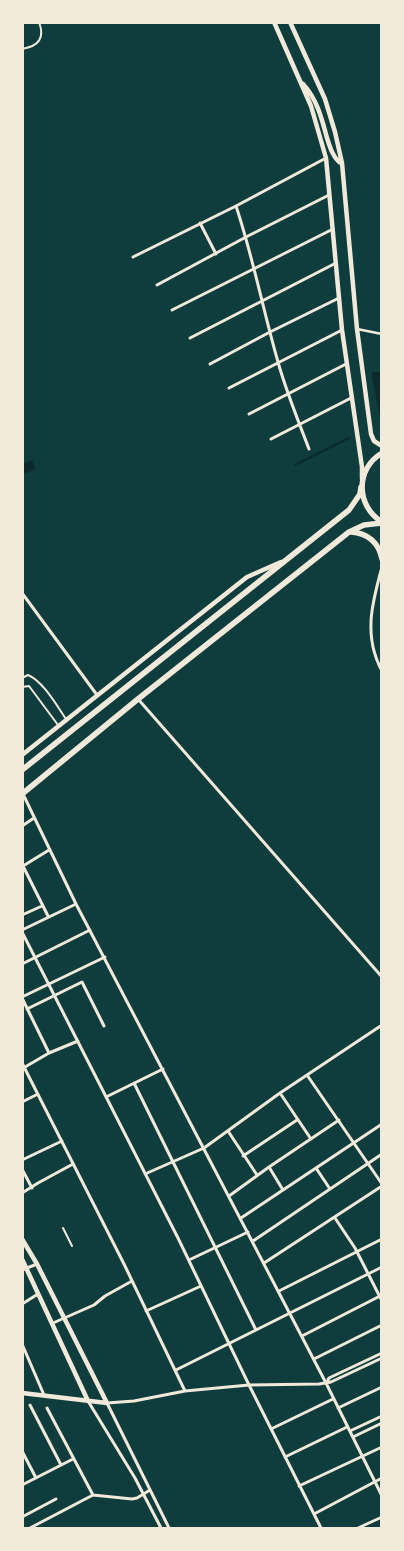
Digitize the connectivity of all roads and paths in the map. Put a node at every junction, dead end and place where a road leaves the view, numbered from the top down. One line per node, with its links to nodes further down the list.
1 (39, 22): 4 (lane)
2 (274, 22): 5 (main road)
3 (290, 22): 7 (main road)
4 (22, 49)
5 (300, 82): 6 (main road); 7 (main road)
6 (326, 158): 8 (main road); 9 (street)
7 (342, 163): 21 (main road)
8 (330, 195): 11 (main road); 12 (street)
9 (236, 206): 10 (street); 12 (street)
10 (200, 223): 13 (street); 14 (street)
11 (333, 228): 15 (main road); 16 (street)
12 (246, 237): 13 (street); 16 (street)
13 (216, 254): 17 (street)
14 (133, 257)
15 (336, 263): 18 (main road); 19 (street)
16 (253, 270): 19 (street); 20 (street)
17 (157, 285)
18 (339, 298): 22 (main road); 23 (street)
19 (262, 301): 23 (street); 25 (street)
20 (172, 310)
21 (358, 329): 24 (street); 35 (main road)
22 (342, 330): 27 (street); 28 (main road)
23 (270, 332): 26 (street); 27 (street)
24 (382, 334)
25 (190, 338)
26 (210, 364)
27 (278, 364): 29 (street); 30 (street)
28 (346, 364): 30 (street); 31 (main road)
29 (229, 388)
30 (288, 394): 32 (street); 33 (street)
31 (351, 398): 33 (street); 38 (main road)
32 (249, 414)
33 (299, 424): 34 (street); 36 (street)
34 (271, 439)
35 (382, 446)
36 (309, 449)
37 (382, 453): 38 (highway)
38 (362, 479): 39 (highway)
39 (361, 486): 40 (highway); 43 (highway)
40 (382, 523): 41 (highway)
41 (349, 532): 42 (highway); 50 (highway)
42 (382, 559)
43 (286, 560): 49 (main road); 54 (highway)
44 (382, 567): 46 (street)
45 (22, 593): 49 (street)
46 (382, 671)
47 (22, 678): 51 (lane)
48 (22, 687): 52 (lane)
49 (97, 695): 51 (main road)
50 (138, 699): 55 (highway); 69 (street)
51 (66, 720): 52 (main road)
52 (59, 726): 53 (main road)
53 (22, 755)
54 (22, 770)
55 (23, 794): 56 (street)
56 (34, 818): 57 (street); 58 (street)
57 (22, 826)
58 (50, 850): 59 (street); 60 (street)
59 (23, 866): 61 (street)
60 (76, 904): 63 (street); 64 (street)
61 (42, 906): 62 (street); 63 (street)
62 (22, 915)
63 (48, 916): 65 (street)
64 (90, 930): 66 (street); 67 (street)
65 (22, 931): 67 (street)
66 (104, 957): 70 (street); 80 (street)
67 (35, 958): 68 (street); 70 (street)
68 (22, 964)
69 (382, 977)
70 (49, 984): 71 (street); 72 (street)
71 (54, 995): 73 (street); 75 (street); 76 (street)
72 (22, 998): 73 (street)
73 (27, 1009): 77 (street)
74 (382, 1025): 81 (street)
75 (104, 1026)
76 (78, 1041): 77 (street); 85 (street)
77 (50, 1053): 79 (street)
78 (22, 1063): 79 (street)
79 (25, 1067): 84 (street)
80 (163, 1069): 82 (street); 94 (street)
81 (308, 1075): 83 (street); 88 (street)
82 (134, 1082): 85 (street); 98 (street)
83 (280, 1093): 87 (street); 90 (street)
84 (38, 1094): 86 (street); 92 (street)
85 (106, 1097): 104 (street)
86 (22, 1102)
87 (297, 1120): 91 (street); 96 (street)
88 (339, 1120): 91 (street); 93 (street)
89 (382, 1124): 93 (street)
90 (228, 1130): 94 (street); 96 (street)
91 (311, 1139): 101 (street)
92 (62, 1141): 97 (street); 99 (street)
93 (354, 1143): 100 (street); 102 (street)
94 (204, 1148): 98 (street); 111 (street)
95 (382, 1154): 100 (street)
96 (244, 1156): 105 (street)
97 (22, 1160)
98 (173, 1162): 104 (street); 122 (street)
99 (73, 1164): 107 (street); 131 (street)
100 (367, 1164): 106 (street); 108 (street)
101 (269, 1167): 105 (street); 109 (street)
102 (316, 1168): 108 (street); 109 (street)
103 (22, 1169): 107 (street)
104 (145, 1174): 125 (street)
105 (257, 1176): 111 (street)
106 (382, 1185): 113 (street)
107 (32, 1188): 110 (street)
108 (330, 1189): 119 (street)
109 (283, 1190): 112 (street)
110 (22, 1193)
111 (229, 1196): 112 (street)
112 (241, 1218): 115 (street)
113 (334, 1218): 123 (street); 127 (street)
114 (63, 1228): 121 (lane)
115 (248, 1232): 119 (street); 122 (street)
116 (382, 1234): 120 (street)
117 (22, 1238): 126 (main road)
118 (382, 1239): 120 (street)
119 (252, 1241): 127 (street)
120 (377, 1241): 123 (street)
121 (72, 1246)
122 (215, 1248): 125 (street); 143 (street)
123 (357, 1252): 130 (street); 133 (street)
124 (22, 1260): 129 (main road)
125 (189, 1260): 132 (street)
126 (37, 1264): 129 (street); 140 (main road)
127 (264, 1264): 133 (street)
128 (382, 1267): 130 (street)
129 (25, 1269): 134 (main road)
130 (368, 1274): 135 (street); 139 (street)
131 (132, 1281): 138 (street); 140 (street)
132 (201, 1286): 138 (street); 146 (street)
133 (279, 1291): 139 (street)
134 (38, 1294): 137 (street); 141 (main road)
135 (380, 1296): 136 (street); 144 (street)
136 (382, 1301)
137 (22, 1304)
138 (146, 1311): 150 (street)
139 (290, 1313): 143 (street); 144 (street)
140 (64, 1318): 141 (street); 159 (main road)
141 (53, 1323): 158 (main road)
142 (382, 1325): 149 (street)
143 (256, 1330): 146 (street)
144 (302, 1336): 149 (street)
145 (22, 1344): 156 (street)
146 (230, 1344): 150 (street); 152 (street)
147 (382, 1353): 151 (street)
148 (382, 1358): 151 (street)
149 (314, 1359): 151 (street)
150 (176, 1370): 154 (street)
151 (326, 1383): 152 (street); 157 (street)
152 (249, 1385): 154 (street); 166 (street)
153 (382, 1387): 162 (street)
154 (185, 1391): 159 (street)
155 (22, 1393): 156 (main road)
156 (44, 1396): 158 (main road)
157 (333, 1399): 162 (street); 166 (street)
158 (88, 1401): 159 (main road); 182 (street)
159 (107, 1403): 180 (street)
160 (30, 1405): 174 (street)
161 (47, 1408): 173 (street)
162 (338, 1408): 165 (street)
163 (382, 1416): 167 (street)
164 (382, 1423): 168 (street)
165 (347, 1426): 167 (street); 172 (street)
166 (271, 1429): 172 (street)
167 (350, 1432): 168 (street)
168 (353, 1437): 171 (street)
169 (382, 1447): 171 (street)
170 (22, 1451): 175 (street)
171 (362, 1456): 177 (street); 179 (street)
172 (285, 1457): 179 (street)
173 (73, 1459): 174 (street); 181 (street)
174 (61, 1465): 175 (street)
175 (36, 1478): 178 (street)
176 (382, 1478): 177 (street)
177 (374, 1482): 183 (street); 185 (street)
178 (22, 1485)
179 (300, 1486): 185 (street)
180 (150, 1490): 182 (street); 190 (street)
181 (93, 1495): 182 (street); 188 (street)
182 (144, 1495): 189 (street)
183 (382, 1496)
184 (56, 1499): 186 (street)
185 (314, 1514): 191 (street)
186 (22, 1517)
187 (382, 1517): 192 (street)
188 (30, 1528)
189 (161, 1528)
190 (169, 1528)
191 (322, 1528)
192 (358, 1528)

